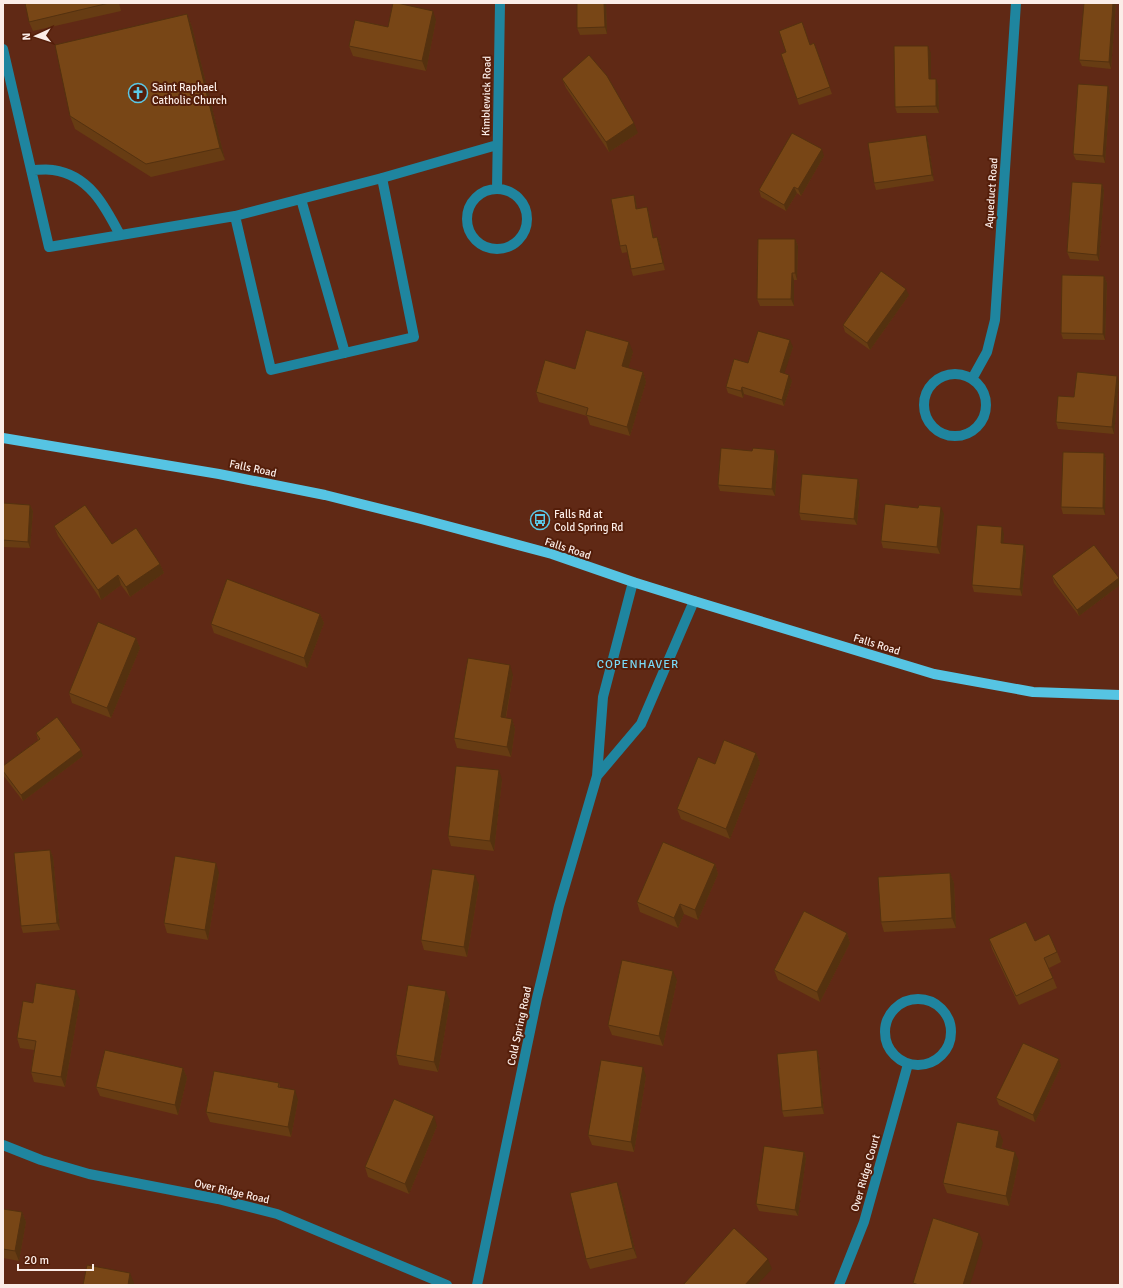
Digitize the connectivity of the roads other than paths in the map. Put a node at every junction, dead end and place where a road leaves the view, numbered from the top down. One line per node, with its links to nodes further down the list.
1 (500, 3): 5 (street, Kimblewick Road)
2 (1016, 3): 13 (street, Aqueduct Road)
3 (3, 49): 4 (street)
4 (7, 80): 6 (street)
5 (497, 145): 7 (street); 8 (street, Kimblewick Road)
6 (31, 170): 11 (street); 11 (street)
7 (382, 178): 9 (street); 12 (street)
8 (497, 189): 8 (street)
9 (302, 199): 10 (street); 12 (street)
10 (235, 216): 11 (street); 12 (street)
11 (120, 235)
12 (345, 353)
13 (972, 379): 13 (street)
14 (3, 438): 15 (main road, Falls Road)
15 (633, 582): 16 (main road, Falls Road); 18 (street, Cold Spring Road)
16 (694, 601): 17 (main road, Falls Road); 18 (street, Cold Spring Road)
17 (1120, 695)
18 (597, 776): 22 (street, Cold Spring Road)
19 (908, 1064): 19 (street); 23 (street, Over Ridge Court)
20 (3, 1145): 21 (street, Over Ridge Road)
21 (447, 1285)
22 (476, 1285)
23 (839, 1285)

